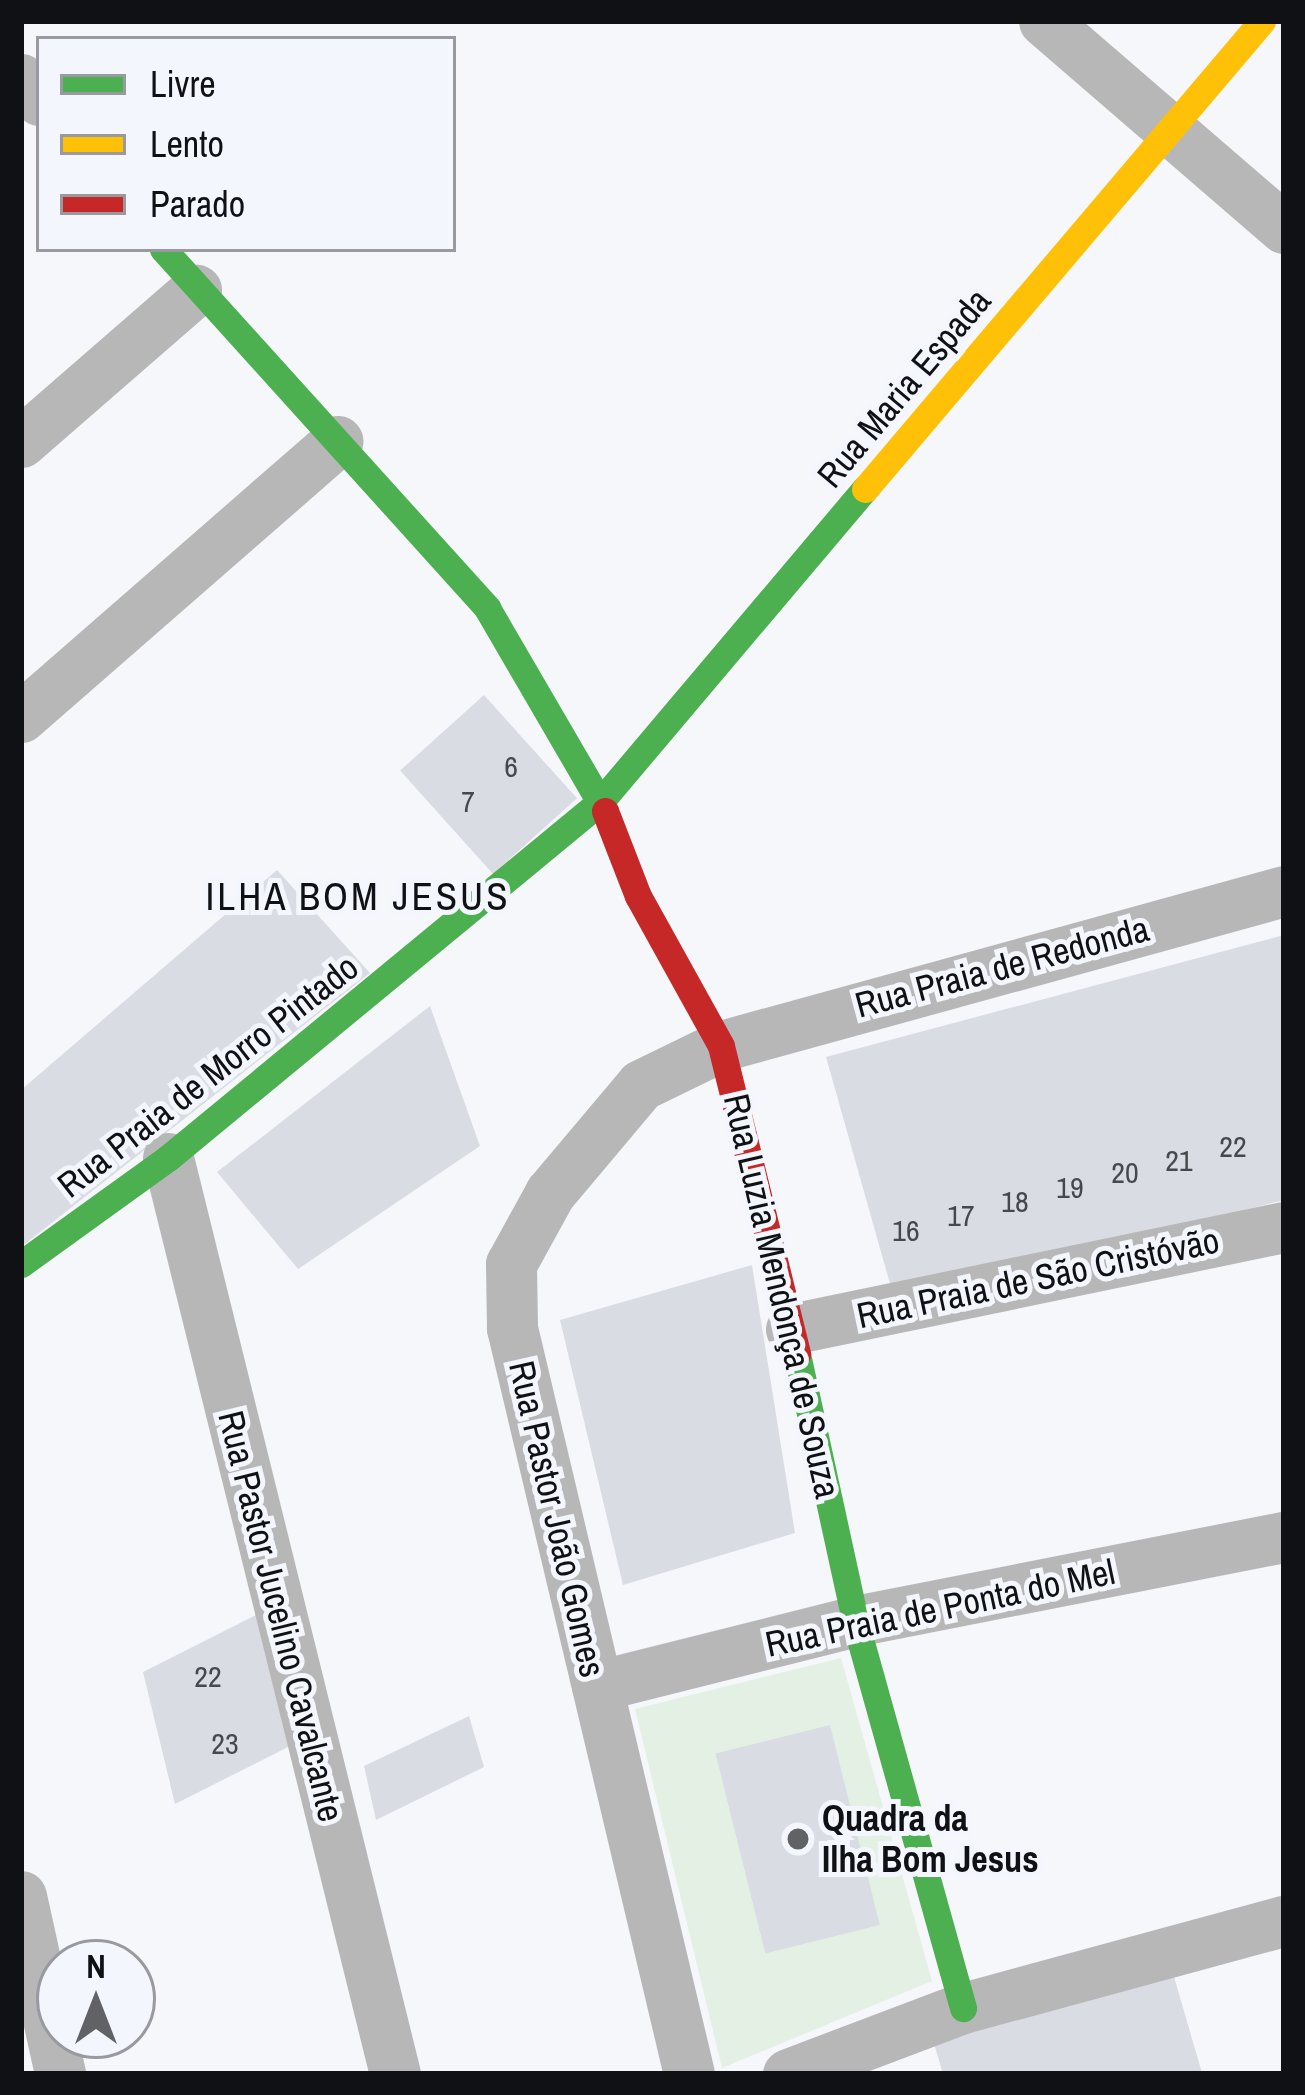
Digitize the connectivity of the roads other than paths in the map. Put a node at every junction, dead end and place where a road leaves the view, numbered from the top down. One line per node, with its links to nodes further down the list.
1 (1044, 21): 3 (street)
2 (1262, 21): 3 (street, Rua Maria Espada)
3 (1170, 129): 4 (street); 10 (street, Rua Maria Espada)
4 (1284, 228)
5 (165, 252): 6 (street, Rua Luzia Mendonça de Souza)
6 (196, 290): 7 (street, Rua Luzia Mendonça de Souza); 8 (street)
7 (338, 441): 9 (street); 10 (street, Rua Luzia Mendonça de Souza)
8 (21, 442)
9 (21, 717)
10 (601, 801): 12 (street, Rua Luzia Mendonça de Souza); 13 (street, Rua Praia de Morro Pintado)
11 (1284, 891): 12 (street, Rua Praia de Redonda)
12 (721, 1046): 16 (street, Rua Luzia Mendonça de Souza); 19 (street, Rua Pastor João Gomes)
13 (168, 1158): 15 (street, Rua Praia de Morro Pintado); 24 (street, Rua Pastor Jucelino Cavalcante)
14 (1284, 1227): 16 (street, Rua Praia de São Cristóvão)
15 (21, 1264)
16 (791, 1329): 18 (street, Rua Luzia Mendonça de Souza)
17 (1284, 1537): 18 (street, Rua Praia de Ponta do Mel)
18 (855, 1622): 19 (street, Rua Praia de Ponta do Mel); 22 (street, Rua Luzia Mendonça de Souza)
19 (597, 1687): 25 (street, Rua Pastor João Gomes)
20 (21, 1896): 23 (street)
21 (1284, 1921): 22 (street)
22 (963, 2008): 26 (street)
23 (60, 2074)
24 (395, 2074)
25 (689, 2074)
26 (788, 2074)

